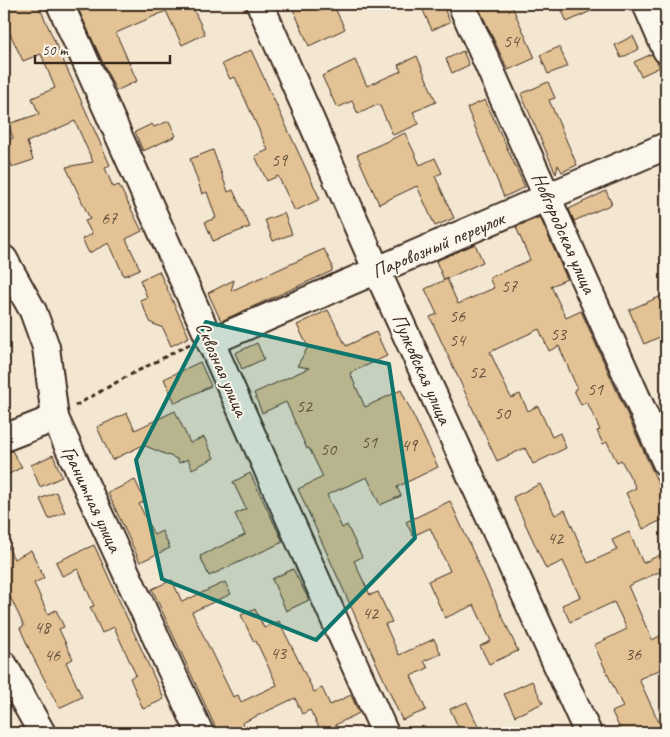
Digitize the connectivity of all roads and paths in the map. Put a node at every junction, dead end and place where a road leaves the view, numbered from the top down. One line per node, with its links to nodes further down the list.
1 (60, 4): 10 (street, Сквозная улица)
2 (260, 4): 9 (street, Пулковская улица)
3 (461, 4): 7 (street, Новгородская улица)
4 (646, 4): 5 (street)
5 (666, 50)
6 (666, 146): 7 (street, Паровозный переулок)
7 (549, 198): 9 (street, Паровозный переулок); 13 (street, Новгородская улица)
8 (4, 259): 11 (street, Гранитная улица)
9 (377, 271): 10 (street, Паровозный переулок); 18 (street, Пулковская улица)
10 (208, 339): 11 (path); 17 (street, Сквозная улица)
11 (55, 418): 12 (street); 16 (street, Гранитная улица)
12 (4, 438)
13 (666, 463)
14 (4, 665): 15 (street)
15 (42, 733)
16 (200, 733)
17 (385, 733)
18 (588, 733)

